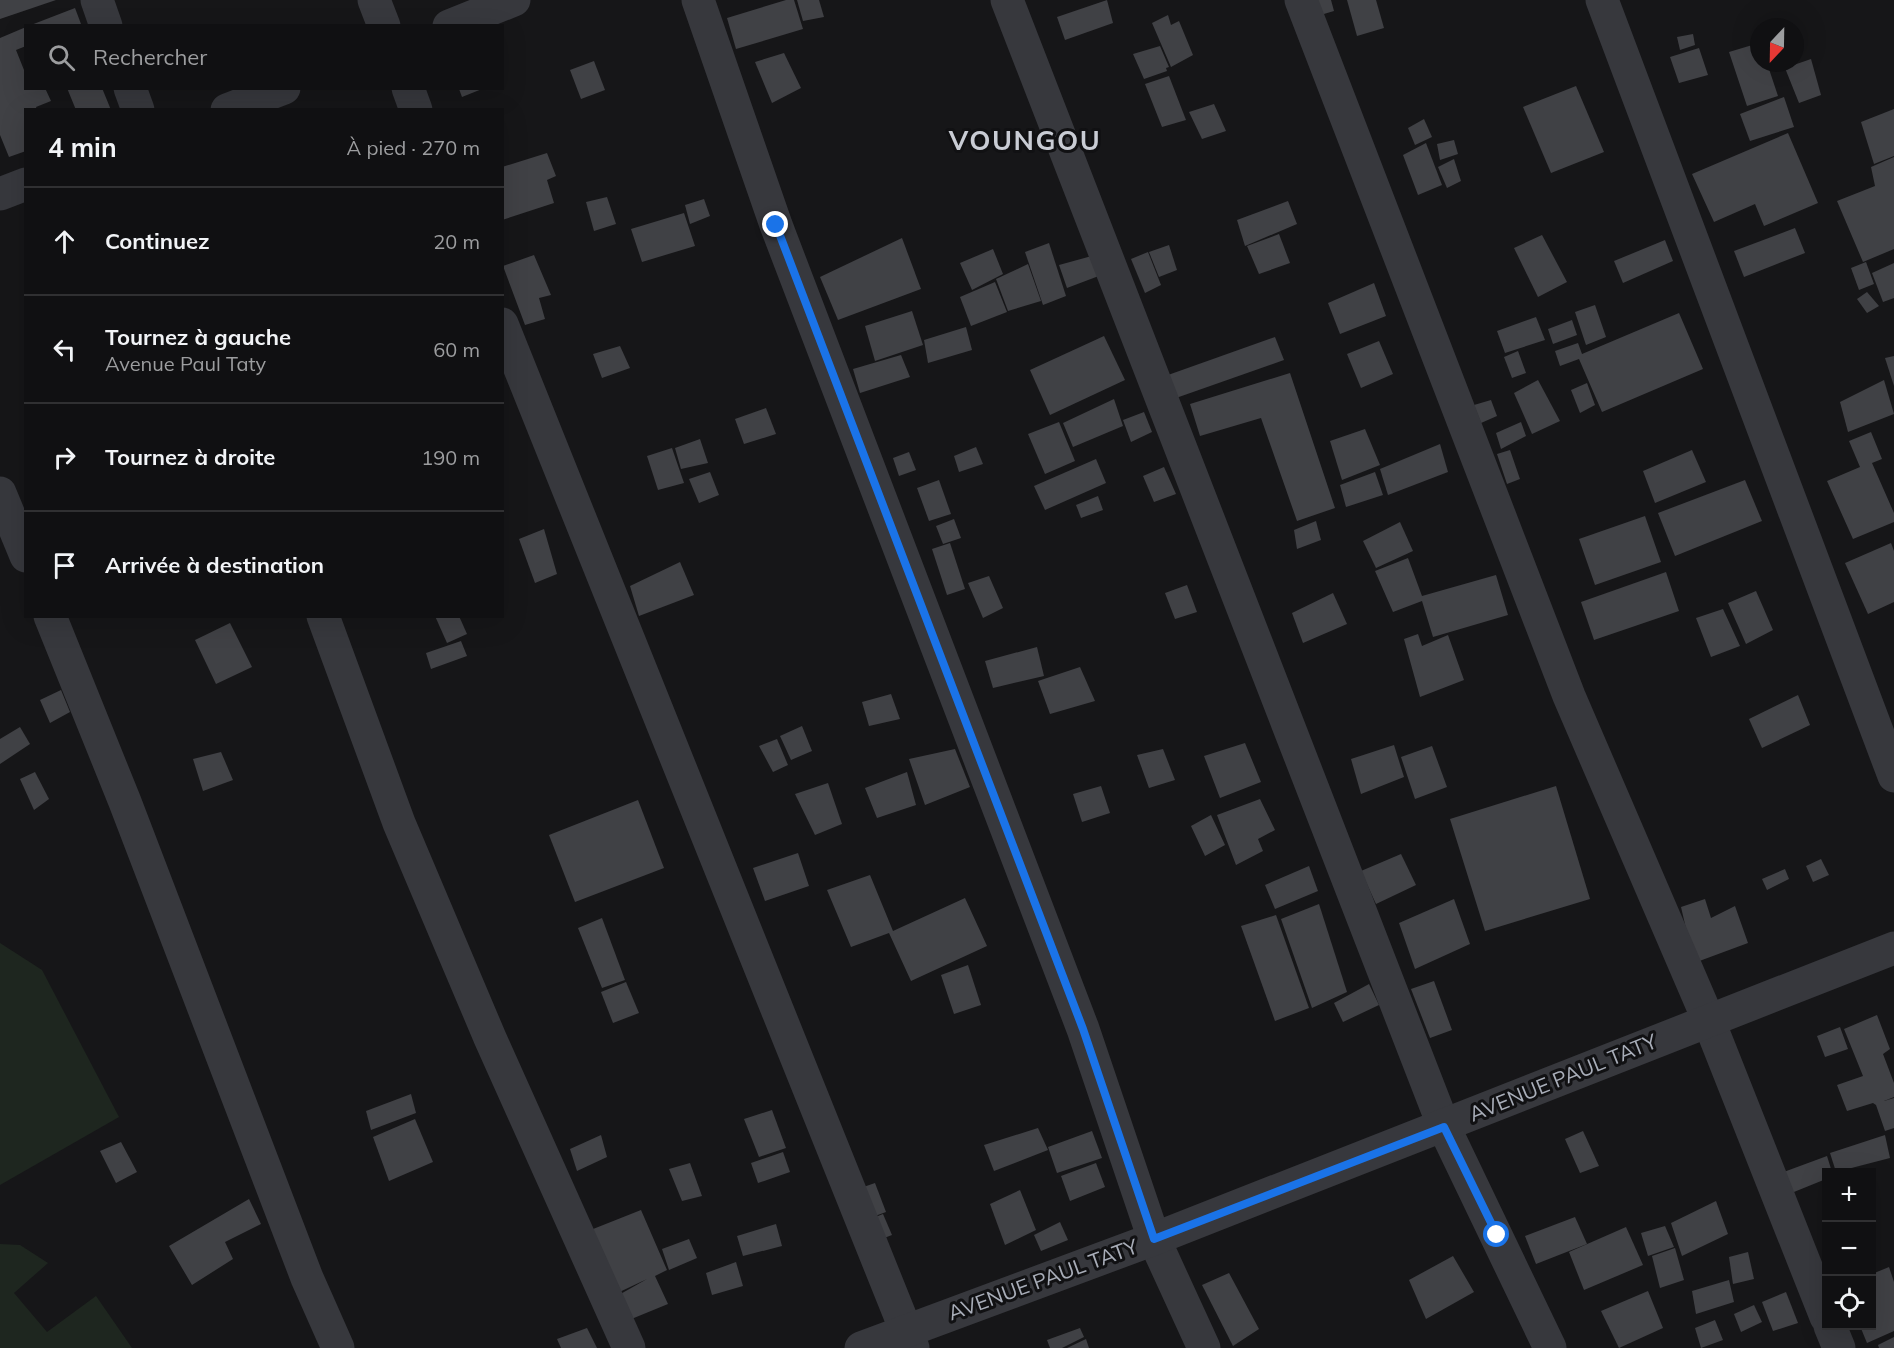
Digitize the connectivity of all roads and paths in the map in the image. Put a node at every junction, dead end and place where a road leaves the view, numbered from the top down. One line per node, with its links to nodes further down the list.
1 (97, 0): 8 (street)
2 (374, 0): 9 (street)
3 (514, 0): 10 (street)
4 (698, 0): 28 (street)
5 (1007, 0): 27 (street)
6 (1301, 0): 26 (street)
7 (1602, 0): 24 (street)
8 (105, 24)
9 (383, 24)
10 (454, 24)
11 (131, 90): 14 (street)
12 (279, 90): 15 (street)
13 (409, 90): 16 (street)
14 (137, 108)
15 (232, 108)
16 (415, 108)
17 (24, 185): 18 (street)
18 (0, 194)
19 (504, 329): 31 (street)
20 (0, 493): 21 (street)
21 (24, 551)
22 (51, 618): 32 (street)
23 (324, 618): 33 (street)
24 (1894, 776)
25 (1894, 948): 26 (street, AVENUE PAUL TATY)
26 (1708, 1019): 27 (street, AVENUE PAUL TATY); 29 (street)
27 (1444, 1127): 28 (street, AVENUE PAUL TATY); 36 (street)
28 (1154, 1239): 31 (street, AVENUE PAUL TATY); 35 (street)
29 (1822, 1304)
30 (1832, 1330): 37 (street)
31 (910, 1339): 34 (street, AVENUE PAUL TATY)
32 (338, 1348)
33 (629, 1348)
34 (861, 1348)
35 (1204, 1348)
36 (1550, 1348)
37 (1839, 1348)

